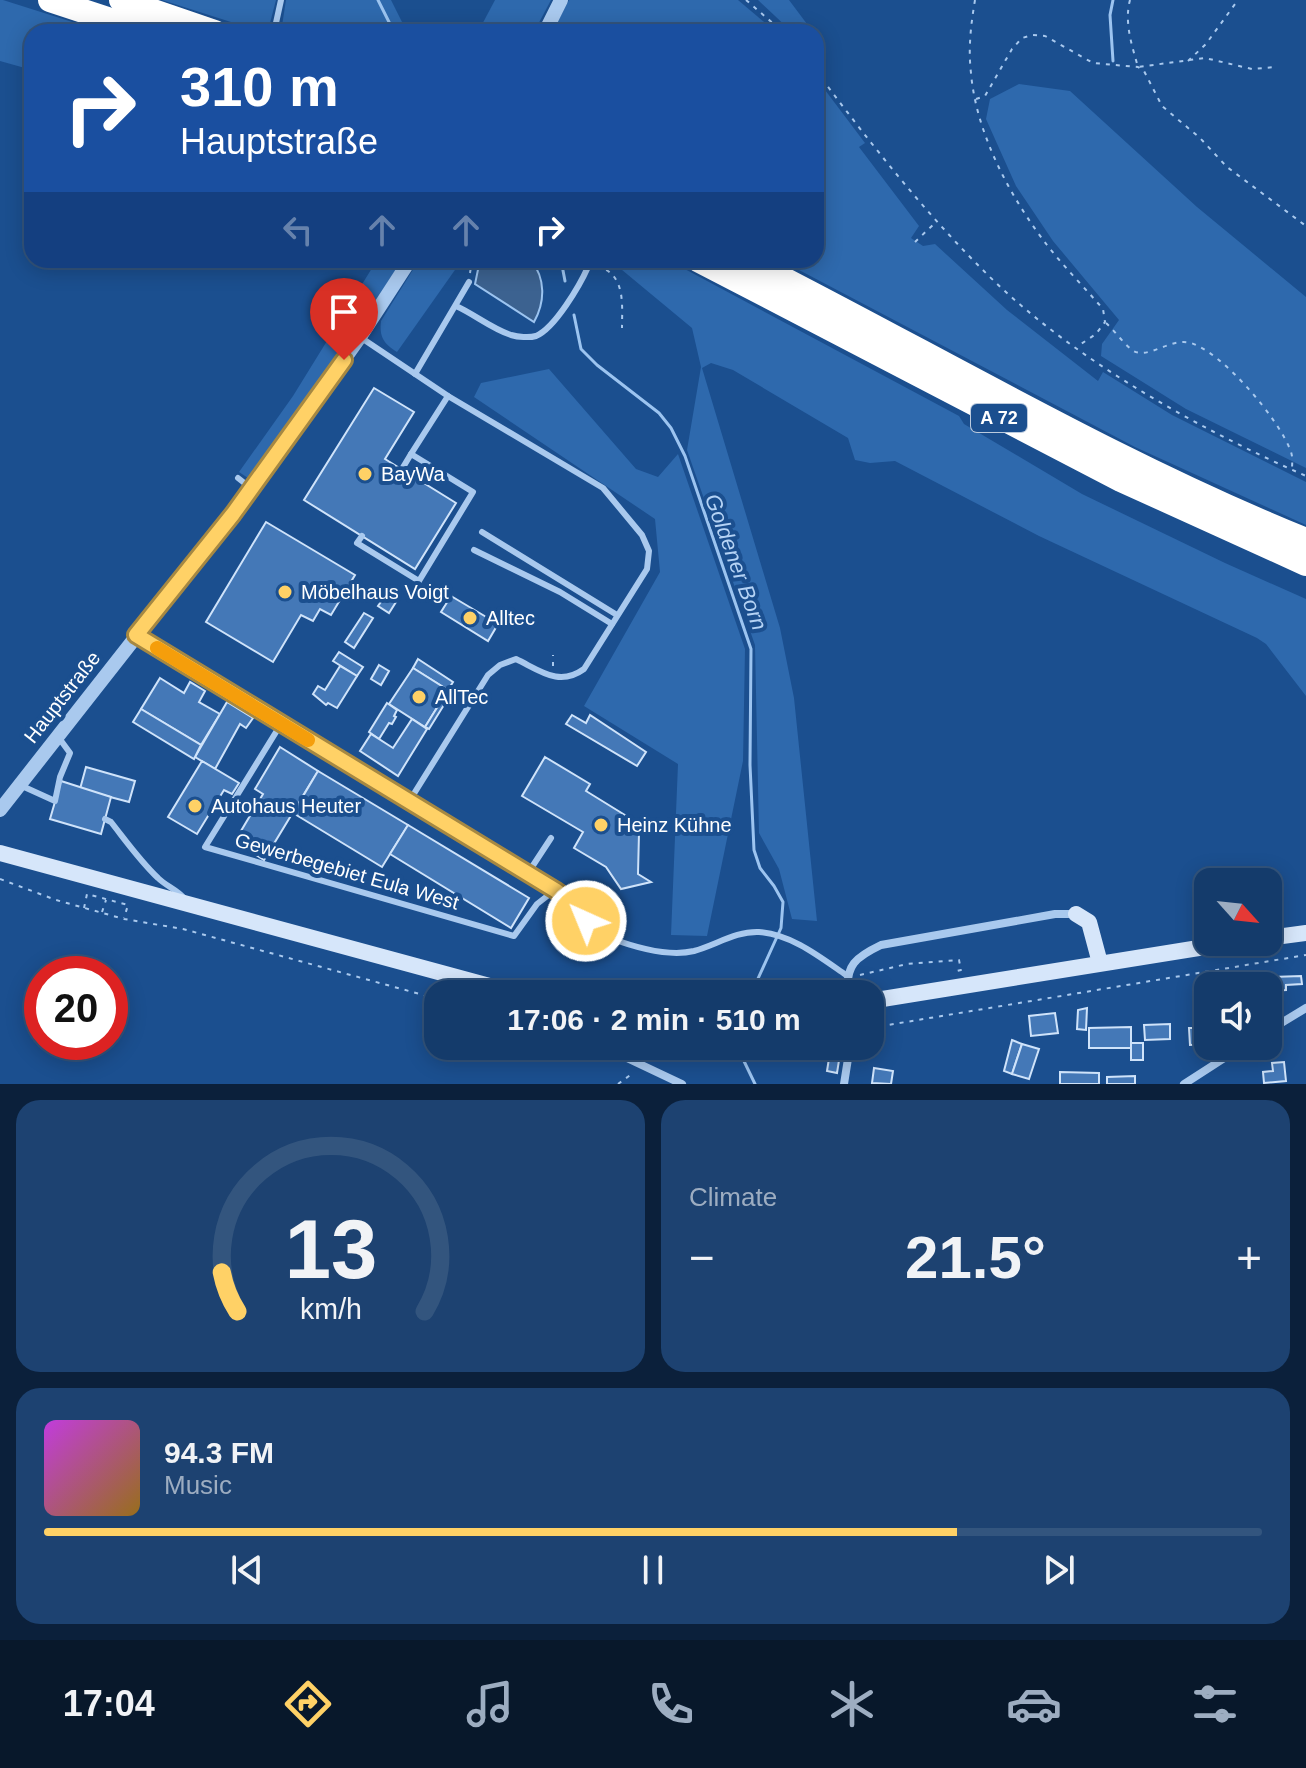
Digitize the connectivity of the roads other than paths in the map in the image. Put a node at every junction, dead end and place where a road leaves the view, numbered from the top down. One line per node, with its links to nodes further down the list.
1 (50, 0): 5 (highway)
2 (121, 0): 6 (highway)
3 (281, 0): 7 (lane)
4 (561, 0): 8 (street)
5 (123, 24)
6 (192, 24)
7 (276, 24)
8 (549, 24)
9 (405, 268): 15 (street, Hauptstraße)
10 (588, 268): 14 (lane)
11 (713, 268): 26 (highway, A 72)
12 (762, 268): 24 (highway, A 72)
13 (469, 282): 14 (lane)
14 (456, 306): 16 (lane)
15 (360, 337): 16 (lane); 21 (street, Hauptstraße)
16 (415, 374): 17 (lane)
17 (448, 396): 18 (lane); 27 (lane)
18 (411, 454): 19 (lane); 23 (lane)
19 (402, 469)
20 (238, 478): 21 (lane)
21 (252, 489): 29 (street, Hauptstraße)
22 (482, 532): 27 (lane)
23 (362, 536)
24 (1306, 540)
25 (474, 550): 28 (lane)
26 (1306, 564)
27 (617, 615): 28 (lane)
28 (612, 624): 33 (lane)
29 (136, 635): 30 (lane); 31 (street, Hauptstraße)
30 (281, 724): 33 (lane); 39 (lane, Gewerbegebiet Eula West)
31 (56, 735): 32 (street, Hauptstraße); 32 (lane)
32 (18, 785): 34 (street, Hauptstraße)
33 (410, 800): 38 (lane)
34 (0, 810)
35 (105, 819): 40 (lane)
36 (551, 838): 38 (lane)
37 (0, 853): 40 (main road)
38 (528, 873): 39 (lane)
39 (555, 890): 46 (lane)
40 (188, 904): 47 (main road)
41 (1076, 914): 45 (main road); 46 (street)
42 (1306, 933): 43 (main road)
43 (1282, 936)
44 (1194, 948): 45 (main road)
45 (1100, 963): 49 (main road)
46 (846, 975): 48 (street)
47 (468, 980)
48 (847, 980)
49 (884, 999)
50 (1306, 1008): 51 (street)
51 (1282, 1023)
52 (628, 1060): 55 (street)
53 (848, 1060): 56 (street)
54 (1221, 1060): 57 (street)
55 (682, 1084)
56 (844, 1084)
57 (1184, 1084)

